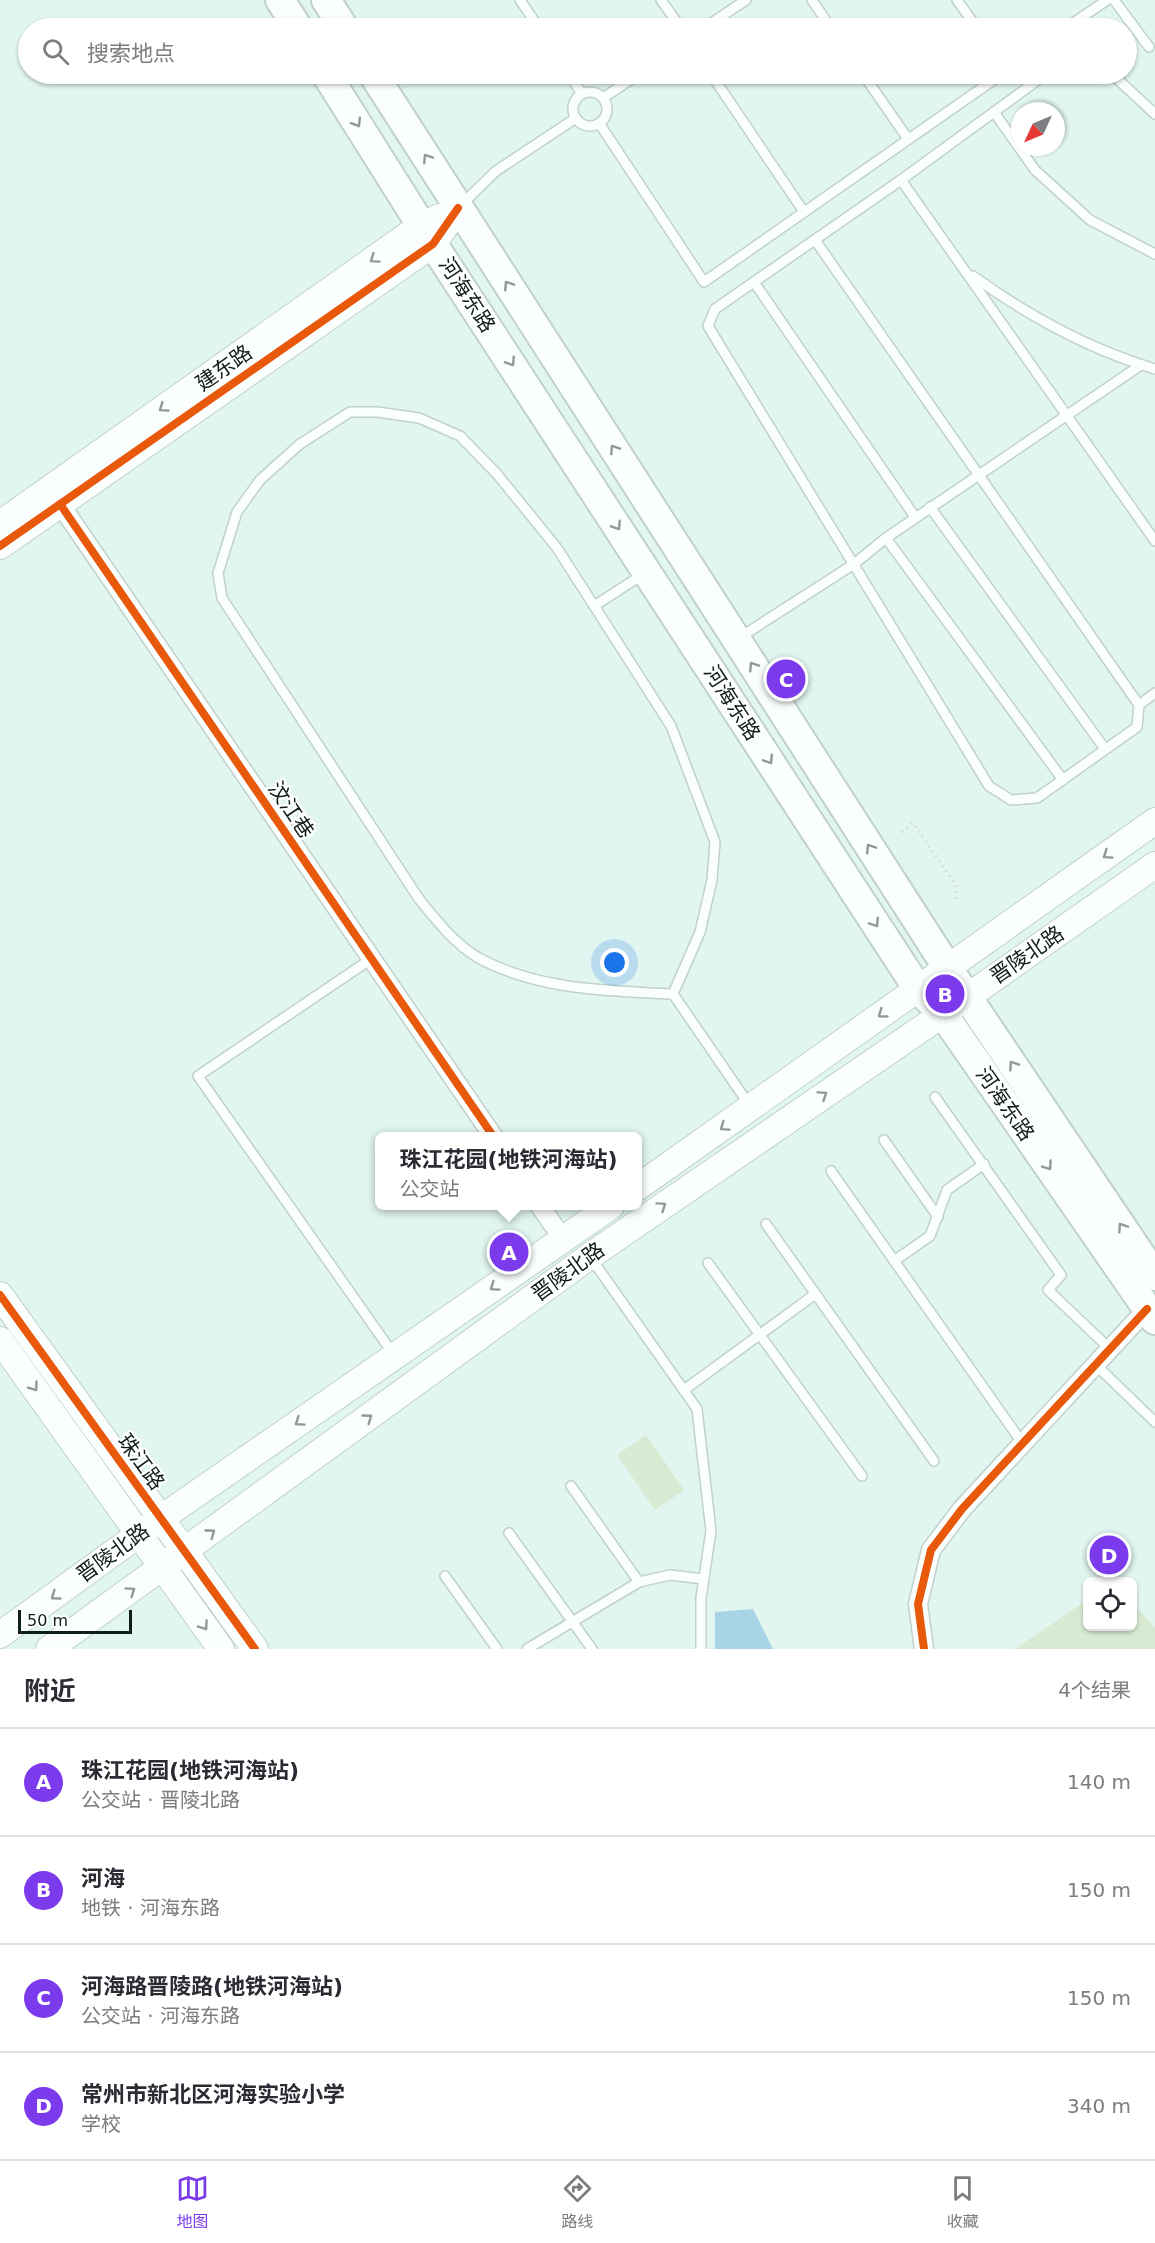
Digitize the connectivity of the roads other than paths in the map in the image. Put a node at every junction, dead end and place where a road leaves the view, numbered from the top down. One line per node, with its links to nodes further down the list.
1 (280, 0): 10 (main road)
2 (326, 0): 11 (main road)
3 (520, 0): 12 (lane)
4 (662, 0): 13 (lane)
5 (746, 0): 14 (lane)
6 (812, 0): 15 (lane)
7 (957, 0): 16 (lane)
8 (1107, 0): 17 (lane)
9 (1114, 0): 18 (lane)
10 (292, 18)
11 (338, 18)
12 (532, 18)
13 (674, 18)
14 (719, 18)
15 (824, 18)
16 (970, 18)
17 (1081, 18)
18 (1127, 18)
19 (1137, 31): 20 (lane)
20 (1149, 47)
21 (332, 84): 40 (main road, 河海东路, one-way to 40)
22 (379, 84): 38 (main road, 河海东路, one-way to 22)
23 (576, 84): 30 (lane)
24 (624, 84): 31 (lane)
25 (718, 84): 39 (lane)
26 (870, 84): 36 (lane)
27 (988, 84): 36 (lane)
28 (1032, 84): 32 (lane)
29 (1123, 84): 33 (lane)
30 (582, 94): 31 (lane); 34 (lane)
31 (603, 98): 35 (lane)
32 (994, 112): 37 (lane); 42 (lane)
33 (1155, 114)
34 (576, 118): 35 (lane); 38 (lane)
35 (599, 123): 39 (lane)
36 (908, 139): 39 (lane)
37 (902, 180): 41 (lane); 43 (lane)
38 (458, 208): 40 (main road, 建东路); 59 (main road, 河海东路, one-way to 38)
39 (804, 212)
40 (427, 234): 49 (main road, 建东路); 52 (main road, 建东路, one-way to 52); 57 (main road, 河海东路, one-way to 57)
41 (815, 240): 44 (lane); 48 (lane)
42 (1155, 254)
43 (966, 271): 45 (lane); 47 (lane)
44 (754, 282): 51 (lane); 56 (lane)
45 (1141, 365): 46 (lane); 47 (lane)
46 (1155, 369)
47 (1067, 415): 48 (lane); 54 (lane)
48 (979, 475): 50 (lane); 61 (lane)
49 (60, 504): 55 (main road, 建东路); 66 (street, 汶江巷)
50 (930, 507): 51 (lane); 62 (lane)
51 (915, 517): 53 (lane)
52 (0, 524)
53 (886, 538): 56 (lane); 63 (lane)
54 (1155, 541)
55 (0, 546)
56 (854, 564): 59 (lane); 63 (lane)
57 (647, 572): 58 (lane); 68 (main road, 河海东路, one-way to 68)
58 (594, 606): 69 (lane); 69 (lane)
59 (736, 640): 67 (main road, 河海东路, one-way to 59)
60 (1155, 693): 61 (lane)
61 (1139, 705): 62 (lane)
62 (1105, 749): 63 (lane)
63 (1063, 780)
64 (1155, 821): 67 (main road, 晋陵北路, one-way to 67)
65 (1155, 865): 70 (main road, 晋陵北路)
66 (371, 959): 74 (street, 汶江巷); 94 (lane)
67 (947, 968): 68 (main road, 晋陵北路); 70 (main road, 河海东路)
68 (918, 988): 71 (main road, 河海东路); 73 (main road, 晋陵北路, one-way to 73)
69 (674, 994): 73 (lane)
70 (968, 997): 71 (main road, 晋陵北路); 87 (main road, 河海东路, one-way to 70)
71 (943, 1014): 84 (main road, 晋陵北路, one-way to 71); 90 (main road, 河海东路, one-way to 90)
72 (934, 1098): 76 (lane)
73 (751, 1107): 78 (main road, 晋陵北路, one-way to 78)
74 (490, 1132)
75 (884, 1140): 81 (lane)
76 (984, 1164): 81 (lane); 93 (lane)
77 (831, 1171): 85 (lane)
78 (642, 1184)
79 (543, 1210): 83 (street)
80 (605, 1210): 83 (main road, 晋陵北路)
81 (938, 1217): 85 (lane)
82 (766, 1224): 89 (lane)
83 (563, 1239): 94 (main road, 晋陵北路, one-way to 94)
84 (590, 1256): 96 (lane); 104 (main road, 晋陵北路, one-way to 84)
85 (894, 1262): 98 (lane)
86 (708, 1263): 91 (lane)
87 (1155, 1275)
88 (0, 1295): 102 (main road, 珠江路)
89 (814, 1295): 91 (lane); 99 (lane)
90 (1151, 1315): 93 (street)
91 (760, 1334): 96 (lane); 100 (lane)
92 (0, 1340): 102 (main road, 珠江路, one-way to 102)
93 (1110, 1349): 95 (street)
94 (395, 1356): 102 (main road, 晋陵北路, one-way to 102)
95 (1096, 1365): 97 (lane); 98 (street)
96 (684, 1390): 106 (lane)
97 (1155, 1422)
98 (1023, 1444): 117 (street)
99 (934, 1461)
100 (862, 1476)
101 (571, 1486): 107 (lane)
102 (150, 1526): 104 (main road, 珠江路); 109 (main road, 晋陵北路, one-way to 109)
103 (509, 1533): 108 (lane)
104 (174, 1561): 110 (main road, 晋陵北路, one-way to 104); 111 (main road, 珠江路, one-way to 111); 112 (main road, 珠江路)
105 (445, 1576): 113 (lane)
106 (704, 1580): 107 (lane); 116 (lane)
107 (639, 1582): 108 (lane)
108 (573, 1622): 114 (lane); 115 (lane)
109 (0, 1635)
110 (49, 1649)
111 (221, 1649)
112 (255, 1649)
113 (497, 1649)
114 (527, 1649)
115 (592, 1649)
116 (701, 1649)
117 (924, 1649)

